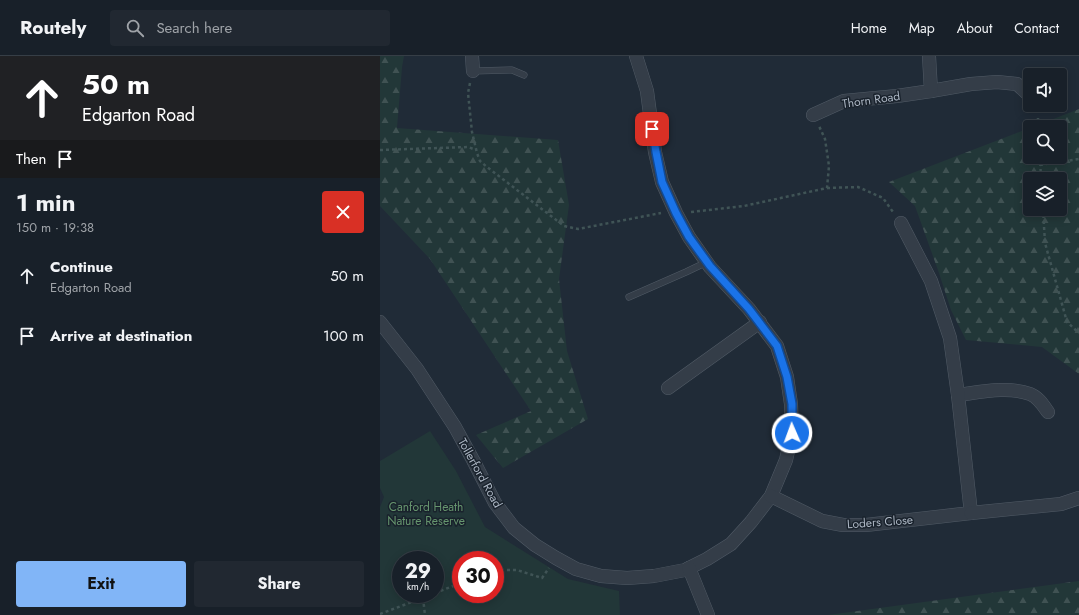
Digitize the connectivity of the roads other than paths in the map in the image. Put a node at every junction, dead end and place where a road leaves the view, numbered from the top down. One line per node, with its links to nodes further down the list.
1 (472, 56): 4 (street)
2 (637, 56): 10 (street, Tollerford Road)
3 (930, 56): 7 (street)
4 (473, 71): 5 (lane)
5 (524, 75)
6 (1023, 90): 7 (street, Thorn Road)
7 (931, 91): 8 (street, Thorn Road)
8 (813, 115)
9 (901, 223): 15 (street)
10 (707, 262): 11 (lane); 13 (street, Tollerford Road)
11 (629, 297)
12 (380, 322): 20 (street, Tollerford Road)
13 (760, 322): 14 (street); 17 (street, Tollerford Road)
14 (668, 388)
15 (958, 395): 16 (street); 19 (street)
16 (1048, 412)
17 (771, 496): 19 (street, Loders Close); 20 (street, Tollerford Road)
18 (1079, 498): 19 (street, Loders Close)
19 (972, 512)
20 (689, 568): 21 (street)
21 (708, 615)

